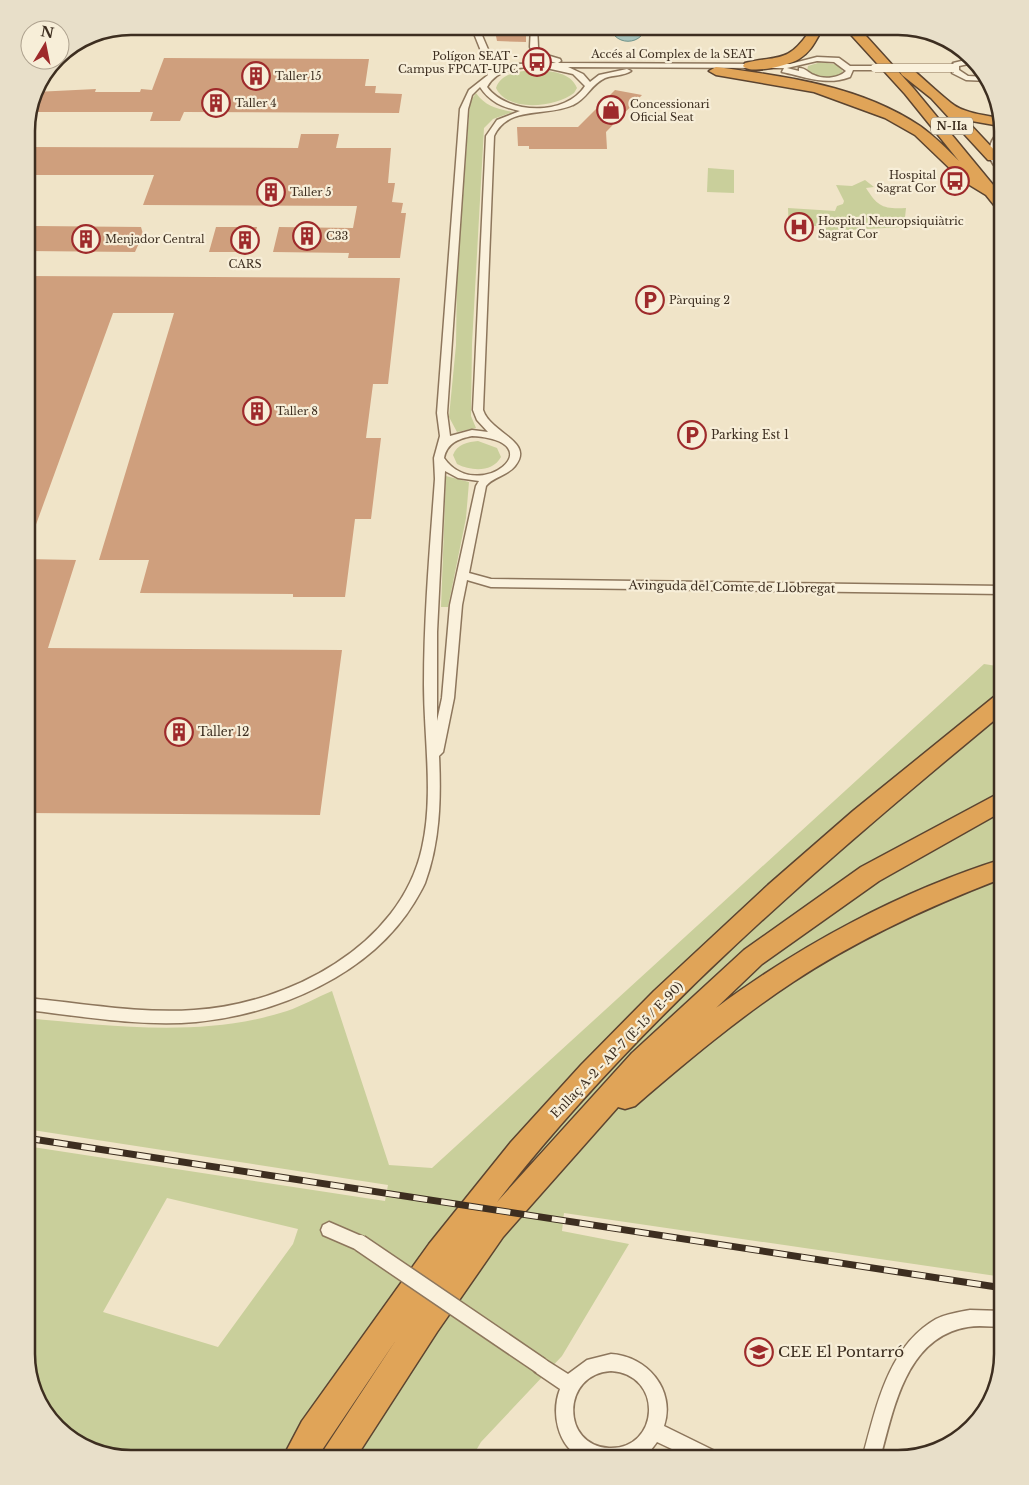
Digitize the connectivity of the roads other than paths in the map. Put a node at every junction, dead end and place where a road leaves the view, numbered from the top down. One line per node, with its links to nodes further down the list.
1 (478, 35): 7 (street)
2 (534, 35): 12 (street)
3 (810, 35): 13 (highway)
4 (814, 35): 8 (highway)
5 (858, 35): 22 (highway, N-IIa)
6 (868, 35): 14 (highway, N-IIa)
7 (485, 51): 10 (street); 19 (street)
8 (807, 61): 13 (street, Accés al Complex de la SEAT); 15 (street, Accés al Complex de la SEAT); 18 (street)
9 (966, 63): 16 (street, Accés al Complex de la SEAT)
10 (531, 64): 11 (street); 19 (street)
11 (542, 64): 12 (street, Accés al Complex de la SEAT); 23 (street)
12 (577, 65): 13 (street, Accés al Complex de la SEAT)
13 (750, 66)
14 (900, 66): 24 (highway); 31 (highway, N-IIa)
15 (849, 70): 16 (street, Accés al Complex de la SEAT, bridge); 20 (street, Accés al Complex de la SEAT)
16 (954, 70): 21 (street, Accés al Complex de la SEAT)
17 (716, 71): 18 (street, Accés al Complex de la SEAT); 23 (street, Accés al Complex de la SEAT); 27 (highway)
18 (807, 75): 20 (street, Accés al Complex de la SEAT)
19 (489, 77): 25 (street); 35 (street)
20 (820, 79): 27 (highway)
21 (978, 79)
22 (901, 81): 30 (highway); 32 (highway, N-IIa)
23 (589, 86): 25 (street, Accés al Complex de la SEAT)
24 (946, 106): 26 (highway); 29 (highway)
25 (550, 109): 34 (street)
26 (993, 121)
27 (905, 124): 30 (highway)
28 (994, 143): 29 (street)
29 (993, 157)
30 (957, 167): 33 (highway)
31 (994, 186)
32 (994, 187)
33 (994, 189)
34 (504, 439): 35 (street); 37 (street)
35 (443, 445): 36 (street)
36 (439, 458): 37 (street); 41 (street)
37 (501, 473): 38 (street)
38 (462, 575): 39 (street, Avinguda del Comte de Llobregat); 41 (street)
39 (994, 590)
40 (994, 709): 50 (highway, Enllaç A-2 - AP-7 (E-15 / E-90))
41 (434, 772): 44 (street)
42 (994, 805): 45 (highway, Enllaç A-2 - AP-7 (E-15 / E-90))
43 (994, 871): 45 (highway)
44 (35, 1005)
45 (556, 1156): 51 (highway, Enllaç A-2 - AP-7 (E-15 / E-90))
46 (329, 1230): 48 (street, bridge)
47 (994, 1318): 55 (street)
48 (570, 1385): 49 (street); 52 (street)
49 (654, 1431): 53 (street); 54 (street)
50 (304, 1450)
51 (342, 1450)
52 (586, 1450)
53 (639, 1450)
54 (694, 1450)
55 (874, 1450)

